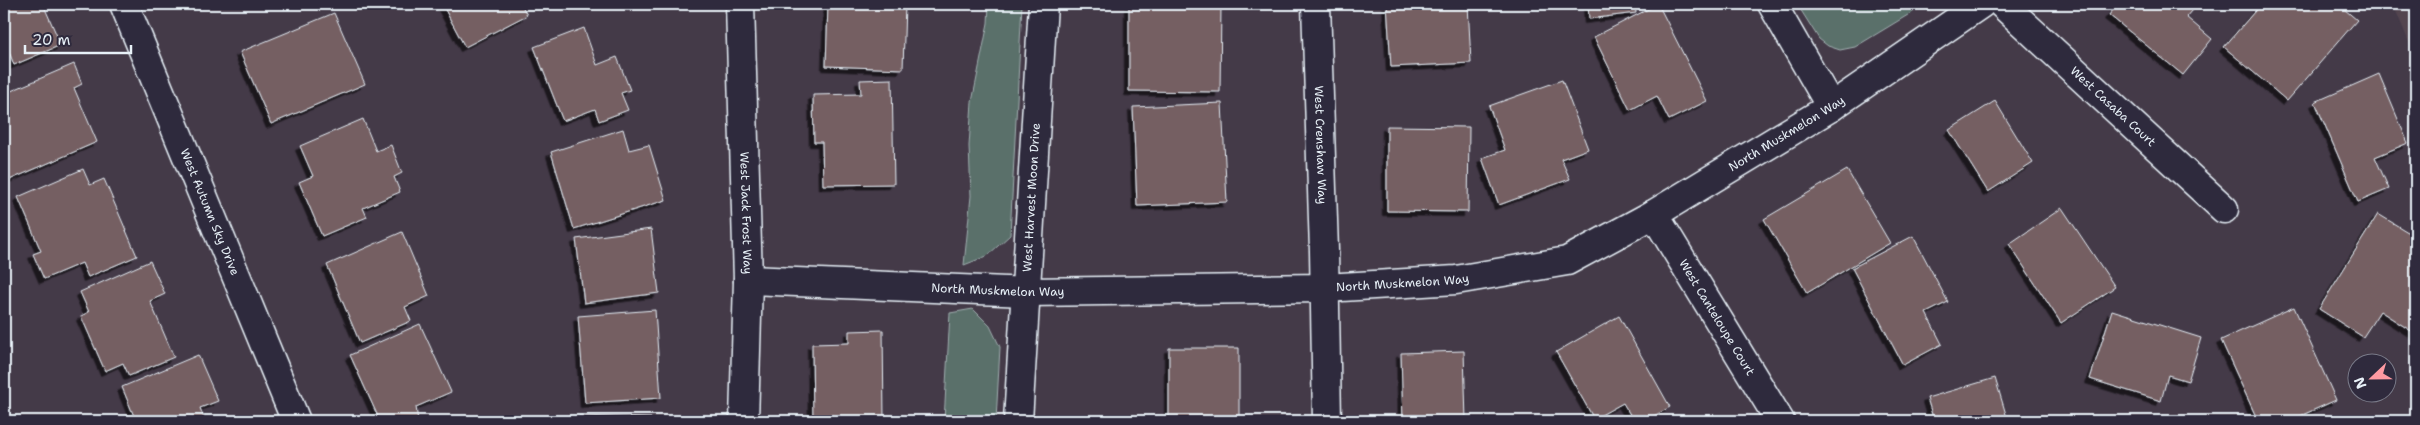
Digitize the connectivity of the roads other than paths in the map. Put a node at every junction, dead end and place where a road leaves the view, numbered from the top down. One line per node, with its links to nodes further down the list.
1 (124, 4): 14 (street, West Autumn Sky Drive)
2 (740, 4): 11 (street, West Jack Frost Way)
3 (1043, 4): 13 (street, West Harvest Moon Drive)
4 (1316, 4): 12 (street, West Crenshaw Way)
5 (1772, 4): 8 (street)
6 (1981, 4): 8 (street, North Muskmelon Way)
7 (2002, 4): 9 (street, West Casaba Court)
8 (1831, 107): 10 (street, North Muskmelon Way)
9 (2224, 209)
10 (1654, 214): 12 (street, North Muskmelon Way); 18 (street, West Canteloupe Court)
11 (748, 280): 13 (street, North Muskmelon Way); 15 (street, West Jack Frost Way)
12 (1325, 288): 13 (street, North Muskmelon Way); 17 (street, West Crenshaw Way)
13 (1027, 292): 16 (street, West Harvest Moon Drive)
14 (296, 421)
15 (744, 421)
16 (1018, 421)
17 (1327, 421)
18 (1780, 421)

